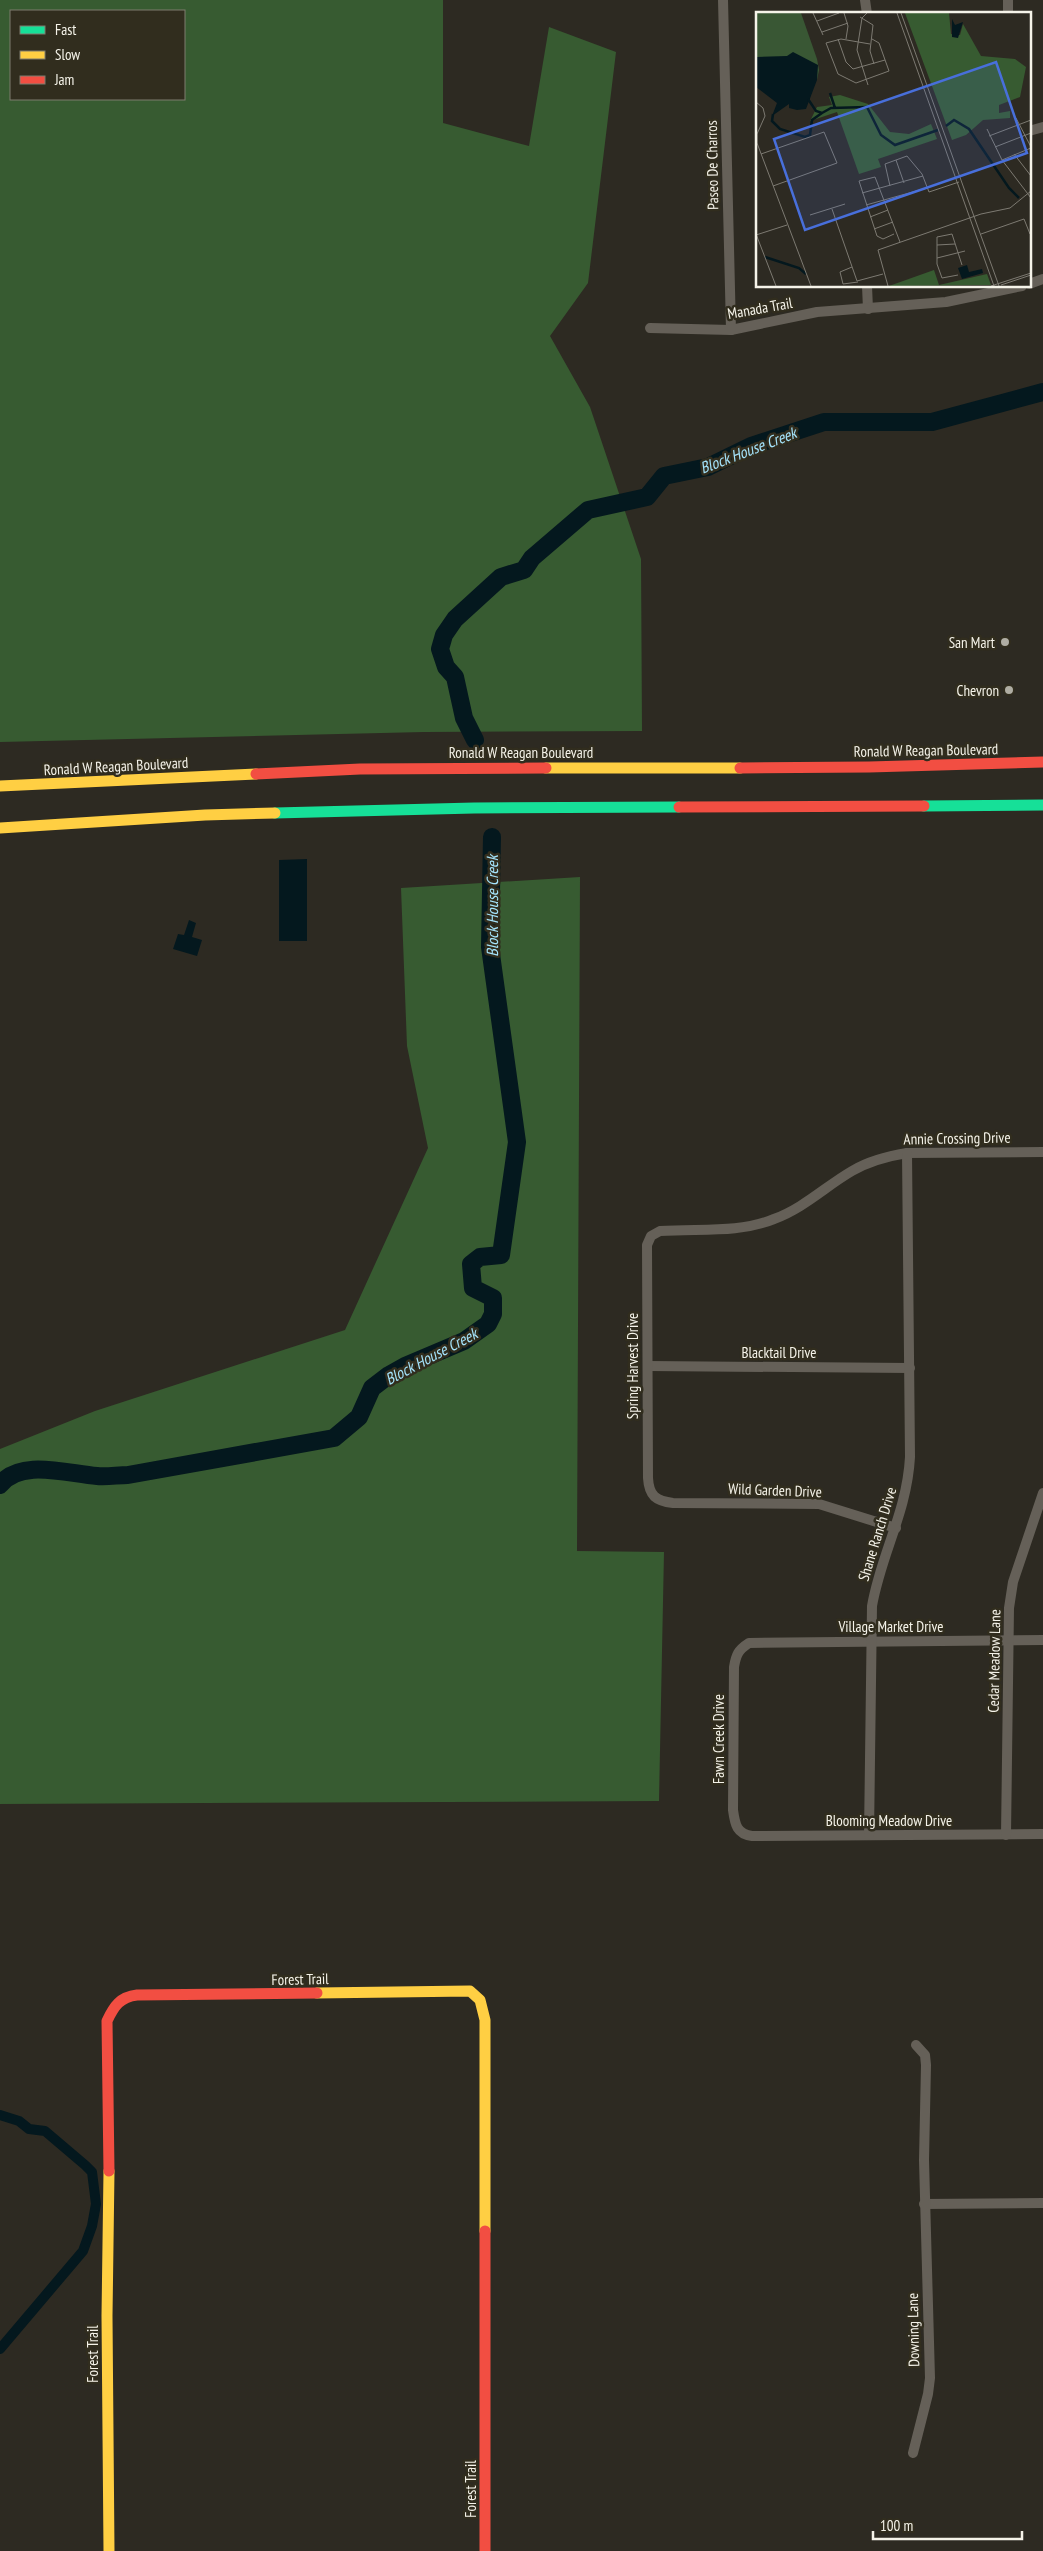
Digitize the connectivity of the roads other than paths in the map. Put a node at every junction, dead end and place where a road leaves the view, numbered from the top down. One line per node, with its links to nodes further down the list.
1 (723, 0): 10 (street, Paseo De Charros)
2 (1043, 127): 3 (street)
3 (1030, 130)
4 (1043, 279): 5 (street)
5 (1030, 284)
6 (868, 288): 8 (street)
7 (1012, 288): 8 (street, Manada Trail)
8 (868, 308): 10 (street, Manada Trail)
9 (650, 328): 10 (street, Manada Trail)
10 (731, 330)
11 (1043, 762): 12 (main road, Ronald W Reagan Boulevard)
12 (0, 786)
13 (1043, 806): 14 (main road)
14 (0, 828)
15 (1043, 1152): 16 (street, Annie Crossing Drive)
16 (907, 1153): 17 (street, Annie Crossing Drive); 19 (street, Shane Ranch Drive)
17 (651, 1236): 18 (street, Spring Harvest Drive)
18 (648, 1366): 19 (street, Blacktail Drive); 21 (street, Spring Harvest Drive)
19 (910, 1368): 22 (street, Shane Ranch Drive)
20 (1043, 1493): 23 (street, Cedar Meadow Lane)
21 (652, 1496): 22 (street, Wild Garden Drive)
22 (896, 1528): 25 (street, Shane Ranch Drive)
23 (1008, 1640): 24 (street, Village Market Drive); 25 (street, Village Market Drive); 30 (street, Cedar Meadow Lane)
24 (1043, 1640)
25 (872, 1641): 26 (street, Village Market Drive); 29 (street, Shane Ranch Drive)
26 (741, 1648): 27 (street, Fawn Creek Drive)
27 (738, 1830): 29 (street, Blooming Meadow Drive)
28 (1043, 1834): 30 (street, Blooming Meadow Drive)
29 (869, 1835): 30 (street, Blooming Meadow Drive)
30 (1006, 1835)
31 (916, 2045): 33 (street, Downing Lane)
32 (1043, 2203): 33 (street)
33 (924, 2204): 34 (street, Downing Lane)
34 (913, 2453)
35 (109, 2551): 36 (main road, Forest Trail)
36 (484, 2551)

